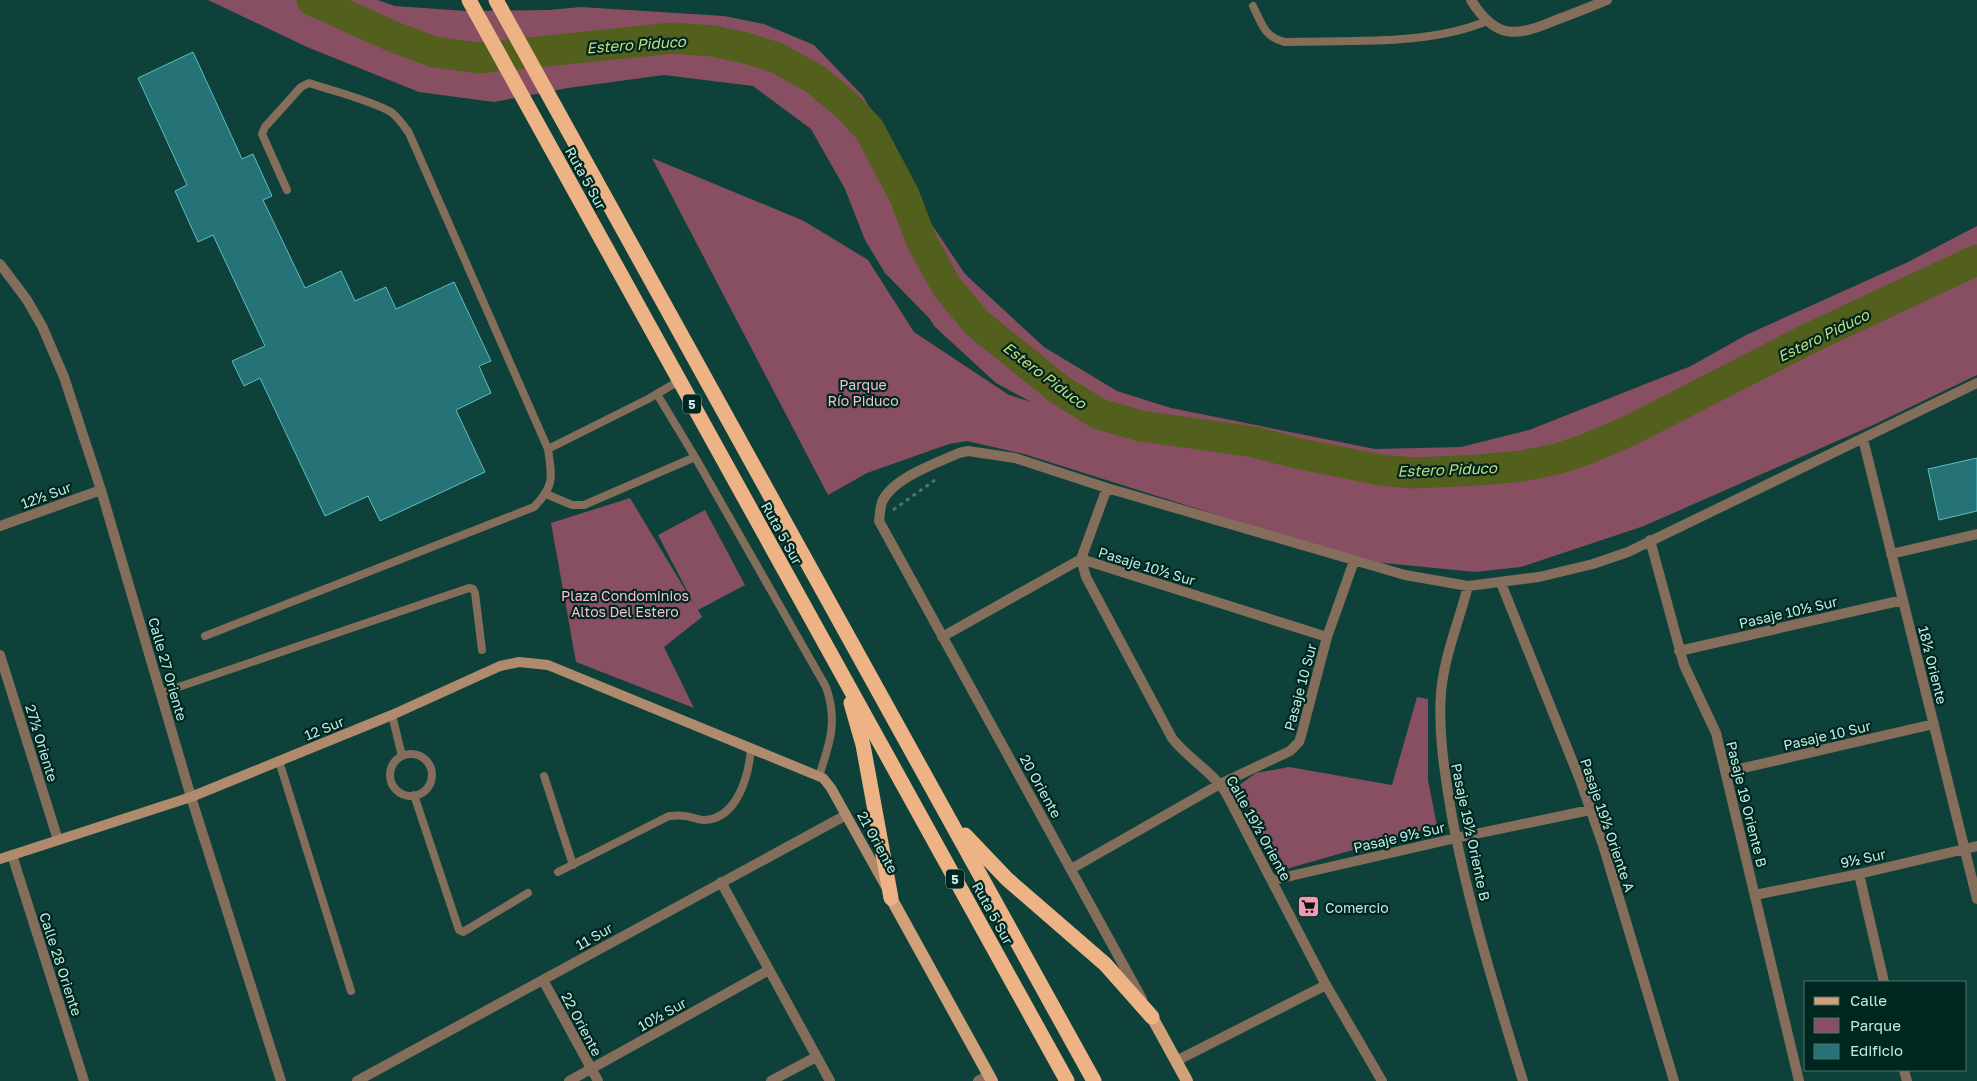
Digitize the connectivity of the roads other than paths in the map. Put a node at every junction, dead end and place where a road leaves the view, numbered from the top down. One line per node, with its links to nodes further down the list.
1 (468, 0): 9 (highway, Ruta 5 Sur / 5)
2 (496, 0): 49 (highway, Ruta 5 Sur / 5)
3 (1470, 0): 6 (street)
4 (1607, 0): 6 (street)
5 (1253, 6): 6 (lane)
6 (1487, 21)
7 (287, 190): 13 (lane)
8 (0, 264): 16 (street, Calle 27 Oriente)
9 (679, 381): 11 (lane); 33 (highway, Ruta 5 Sur / 5)
10 (1977, 383): 12 (street)
11 (657, 394): 13 (lane); 14 (lane)
12 (1862, 439): 20 (street); 21 (street, 18½ Oriente)
13 (548, 449): 17 (lane)
14 (695, 457): 17 (lane); 43 (lane)
15 (1107, 488): 22 (street); 23 (street); 28 (street, 20 Oriente)
16 (100, 490): 18 (street, 12½ Sur); 34 (street, Calle 27 Oriente)
17 (546, 494): 27 (lane)
18 (0, 526)
19 (1977, 534): 21 (street)
20 (1650, 540): 24 (street); 31 (street, Pasaje 19 Oriente B)
21 (1891, 554): 26 (street, 18½ Oriente)
22 (1081, 559): 28 (street, Pasaje 10½ Sur); 29 (street, Pasaje 10½ Sur); 44 (street, Calle 19½ Oriente)
23 (1354, 561): 25 (street); 29 (street, Pasaje 10 Sur)
24 (1501, 583): 25 (street); 47 (street, Pasaje 19½ Oriente A)
25 (1468, 586): 50 (street, Pasaje 19½ Oriente B)
26 (1903, 600): 31 (street, Pasaje 10½ Sur); 37 (street, 18½ Oriente)
27 (205, 636)
28 (942, 637): 57 (street, 20 Oriente)
29 (1327, 637): 44 (street, Pasaje 10 Sur)
30 (482, 650): 34 (lane)
31 (1680, 651): 41 (street, Pasaje 19 Oriente B)
32 (0, 655): 51 (street, 27½ Oriente)
33 (844, 678): 64 (highway); 83 (highway, Ruta 5 Sur / 5)
34 (162, 693): 46 (street, Calle 27 Oriente)
35 (654, 710): 36 (street, 12 Sur); 38 (street, 21 Oriente)
36 (392, 715): 39 (lane); 40 (street, 12 Sur)
37 (1934, 724): 41 (street, Pasaje 10 Sur); 53 (street, 18½ Oriente)
38 (751, 748): 43 (street, 21 Oriente); 56 (lane)
39 (402, 756): 45 (lane); 45 (lane)
40 (279, 761): 46 (street, 12 Sur); 70 (lane)
41 (1726, 772): 63 (street, Pasaje 19 Oriente B)
42 (544, 776): 56 (lane)
43 (819, 776): 48 (street, 21 Oriente)
44 (1220, 784): 57 (street, Pasaje 10 Sur); 60 (street, Calle 19½ Oriente)
45 (414, 795): 62 (lane)
46 (191, 797): 51 (street, 12 Sur); 77 (street, Calle 27 Oriente)
47 (1590, 810): 50 (street, Pasaje 9½ Sur); 88 (street, Pasaje 19½ Oriente A)
48 (846, 815): 61 (street, 11 Sur); 64 (street, 21 Oriente)
49 (949, 818): 71 (highway); 84 (highway, Ruta 5 Sur / 5)
50 (1456, 838): 60 (street, Pasaje 9½ Sur); 87 (street, Pasaje 19½ Oriente B)
51 (58, 840): 54 (street, 12 Sur)
52 (1977, 846): 53 (street, 9½ Sur)
53 (1965, 850): 59 (street, 9½ Sur); 65 (street, 18½ Oriente)
54 (12, 855): 55 (street, 12 Sur); 76 (street, Calle 28 Oriente)
55 (0, 859)
56 (573, 865): 58 (lane)
57 (1070, 869): 71 (street, 20 Oriente)
58 (558, 872)
59 (1859, 874): 63 (street, 9½ Sur); 68 (street)
60 (1273, 880): 69 (street, Calle 19½ Oriente)
61 (721, 882): 66 (street); 67 (street, 11 Sur)
62 (528, 893)
63 (1755, 895): 89 (street, Pasaje 19 Oriente B)
64 (891, 898): 75 (main road, 21 Oriente)
65 (1977, 899)
66 (769, 970): 72 (street); 74 (street, 10½ Sur)
67 (543, 980): 74 (street, 22 Oriente); 78 (street, 11 Sur)
68 (1884, 981)
69 (1326, 985): 73 (street); 86 (street, Calle 19½ Oriente)
70 (351, 991)
71 (1152, 1017): 73 (main road, 20 Oriente)
72 (816, 1057): 81 (street); 82 (street)
73 (1176, 1061): 85 (main road, 20 Oriente)
74 (591, 1069): 79 (street, 10½ Sur); 80 (street, 22 Oriente)
75 (986, 1079)
76 (84, 1081)
77 (281, 1081)
78 (357, 1081)
79 (569, 1081)
80 (598, 1081)
81 (771, 1081)
82 (830, 1081)
83 (1067, 1081)
84 (1094, 1081)
85 (1187, 1081)
86 (1382, 1081)
87 (1523, 1081)
88 (1674, 1081)
89 (1799, 1081)

